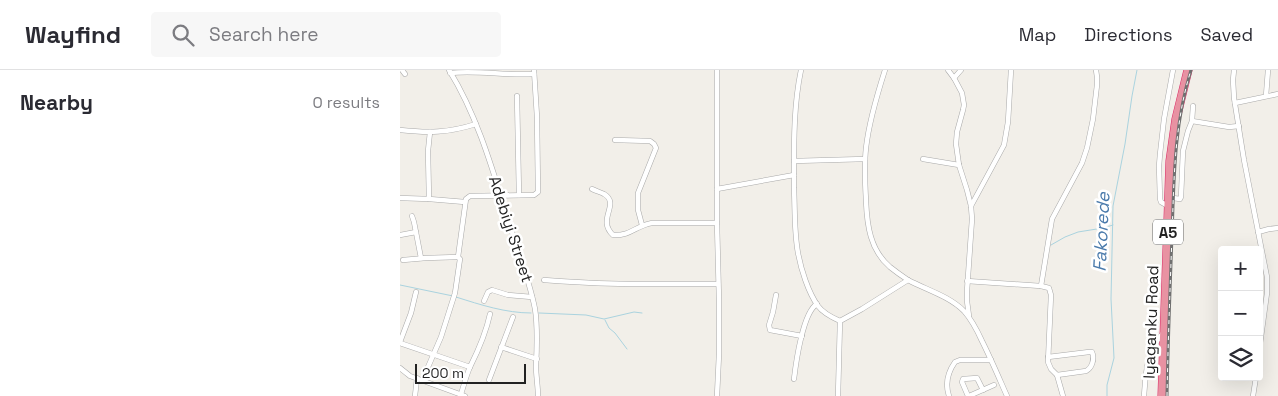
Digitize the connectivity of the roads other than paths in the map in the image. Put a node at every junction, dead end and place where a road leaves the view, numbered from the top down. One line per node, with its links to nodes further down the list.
1 (717, 70): 32 (street)
2 (802, 70): 28 (street)
3 (885, 70): 26 (street)
4 (948, 70): 14 (street)
5 (961, 70): 14 (street)
6 (1011, 70): 39 (street)
7 (1096, 70): 54 (street)
8 (1173, 70): 38 (street)
9 (1188, 70): 38 (highway, Iyaganku Road / A5)
10 (1234, 70): 18 (street)
11 (1268, 70): 17 (street)
12 (449, 71): 13 (street); 21 (street, Adebiyi Street)
13 (534, 72): 34 (street)
14 (954, 78): 29 (street)
15 (1278, 94): 17 (street)
16 (517, 96): 34 (street)
17 (1266, 96): 18 (street)
18 (1235, 103): 22 (street)
19 (1193, 106): 20 (street)
20 (1192, 121): 22 (street); 38 (street)
21 (476, 124): 24 (street); 33 (street, Adebiyi Street)
22 (1239, 126): 45 (street)
23 (400, 130): 24 (street)
24 (430, 132): 36 (street)
25 (614, 140): 42 (street)
26 (865, 159): 28 (street); 51 (street)
27 (924, 160): 29 (street)
28 (794, 161): 30 (street)
29 (959, 165): 39 (street)
30 (794, 175): 32 (street); 59 (street)
31 (592, 189): 42 (street)
32 (717, 190): 41 (street)
33 (501, 195): 34 (street); 37 (street); 57 (street, Adebiyi Street)
34 (519, 195)
35 (400, 198): 36 (street)
36 (429, 199): 37 (street)
37 (465, 202): 47 (street)
38 (1169, 202): 64 (highway, Iyaganku Road / A5)
39 (971, 206): 52 (street)
40 (412, 216): 44 (street)
41 (717, 223): 42 (street); 53 (street)
42 (642, 225)
43 (1278, 228): 45 (street)
44 (416, 232): 46 (street); 48 (street)
45 (1258, 232): 66 (street)
46 (400, 235)
47 (458, 257): 48 (street); 69 (street)
48 (421, 258): 49 (street)
49 (403, 260)
50 (544, 280): 53 (street)
51 (908, 280): 62 (street); 63 (street)
52 (967, 281): 54 (street); 62 (street)
53 (718, 284): 86 (street)
54 (1041, 286): 70 (street)
55 (416, 292): 67 (street)
56 (776, 295): 65 (street)
57 (532, 296): 58 (street); 71 (street, Adebiyi Street)
58 (484, 301)
59 (817, 304): 63 (street); 65 (street)
60 (490, 314): 73 (street)
61 (512, 317): 68 (street)
62 (970, 318): 72 (street)
63 (840, 321): 87 (street)
64 (1164, 332): 92 (street); 93 (highway, Iyaganku Road / A5)
65 (802, 336): 77 (street)
66 (1261, 336)
67 (400, 342): 69 (street)
68 (501, 347): 71 (street); 79 (street)
69 (433, 354): 73 (street); 78 (street)
70 (1048, 357): 75 (street); 75 (street)
71 (536, 359): 85 (street, Adebiyi Street)
72 (991, 360): 88 (street); 90 (street)
73 (470, 367): 83 (street)
74 (400, 368): 76 (street)
75 (1057, 375): 91 (street)
76 (417, 378): 78 (street); 84 (street)
77 (794, 379)
78 (425, 380): 83 (street)
79 (488, 380)
80 (1255, 381): 94 (street)
81 (994, 384): 82 (street)
82 (983, 390): 89 (street); 89 (street)
83 (463, 395)
84 (415, 396)
85 (538, 396)
86 (716, 396)
87 (838, 396)
88 (949, 396)
89 (968, 396)
90 (1007, 396)
91 (1063, 396)
92 (1144, 396)
93 (1162, 396)
94 (1253, 396)

